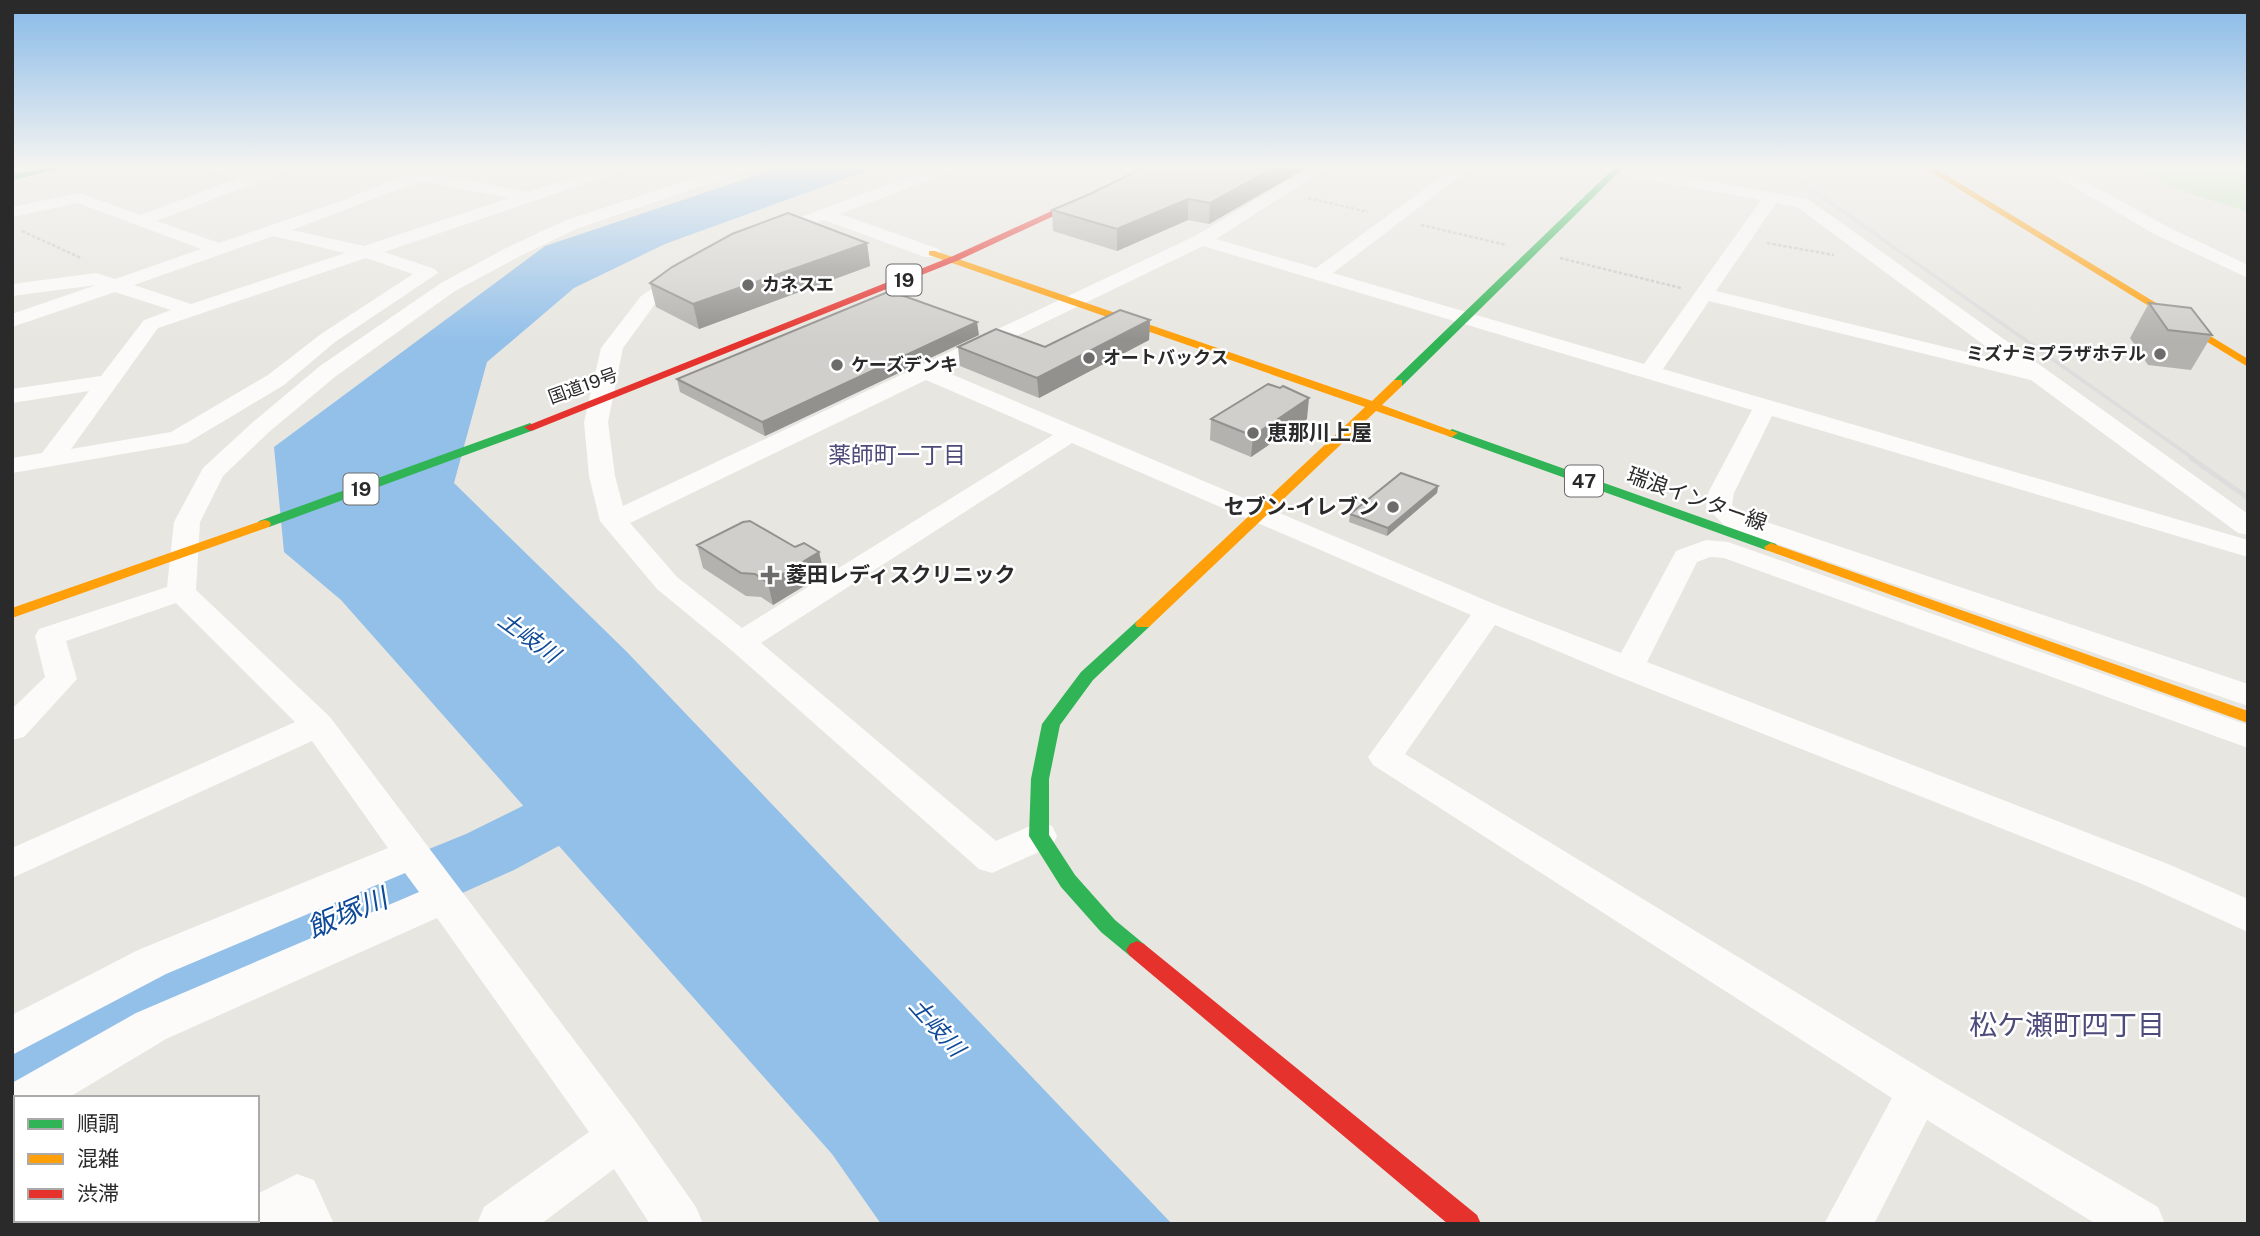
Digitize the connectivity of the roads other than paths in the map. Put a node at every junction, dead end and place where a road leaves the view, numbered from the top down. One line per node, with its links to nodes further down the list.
1 (150, 225): 19 (street)
2 (290, 225): 16 (street)
3 (453, 225): 20 (street)
4 (573, 225): 53 (street)
5 (797, 225): 18 (street)
6 (851, 225): 21 (street)
7 (997, 225): 21 (main road, 国道19号 / 19)
8 (1036, 225): 22 (main road, 国道19号 / 19)
9 (1226, 225): 17 (street)
10 (1384, 225): 26 (street)
11 (1560, 225): 32 (main road)
12 (1754, 225): 29 (street)
13 (1832, 225): 38 (street)
14 (2021, 225): 34 (main road)
15 (2151, 225): 25 (street)
16 (273, 231): 19 (street); 20 (street)
17 (1201, 240): 26 (street); 30 (street)
18 (752, 241)
19 (217, 250): 27 (street)
20 (369, 253): 31 (street); 44 (street)
21 (932, 253): 22 (main road, 瑞浪インター線 / 47); 37 (main road, 国道19号 / 19)
22 (954, 260): 30 (main road, 瑞浪インター線 / 47); 37 (main road, 国道19号 / 19)
23 (708, 261): 48 (street)
24 (98, 266): 27 (street)
25 (2248, 272)
26 (1318, 275): 32 (street)
27 (127, 281): 28 (street); 31 (street); 33 (street)
28 (12, 290)
29 (1706, 294): 36 (street); 38 (street)
30 (1076, 301): 35 (street); 41 (main road, 瑞浪インター線 / 47)
31 (193, 311): 39 (street)
32 (1466, 319): 36 (street); 41 (main road)
33 (12, 321)
34 (2248, 364)
35 (926, 372): 43 (street); 48 (street)
36 (1649, 373): 42 (street)
37 (644, 376): 46 (main road, 国道19号 / 19); 55 (main road, 国道19号 / 19)
38 (2045, 379): 50 (street)
39 (108, 382): 40 (street); 44 (street)
40 (12, 396)
41 (1373, 405): 47 (main road); 58 (main road, 瑞浪インター線 / 47)
42 (1765, 407): 52 (street); 58 (street)
43 (1072, 433): 47 (street); 56 (street)
44 (51, 459): 45 (street)
45 (12, 466)
46 (346, 477)
47 (1261, 514): 54 (street); 61 (main road)
48 (613, 521): 56 (street)
49 (202, 527): 51 (main road)
50 (2248, 527)
51 (175, 536)
52 (2248, 549)
53 (181, 592): 59 (street); 60 (street)
54 (1489, 612): 57 (street); 67 (street)
55 (12, 613)
56 (741, 642): 61 (street)
57 (1628, 669): 58 (street); 65 (street)
58 (2244, 715)
59 (318, 725): 62 (street); 63 (street)
60 (12, 729)
61 (1039, 836): 74 (main road)
62 (412, 854): 64 (street); 66 (street)
63 (12, 864)
64 (446, 897): 68 (street); 69 (street)
65 (2248, 916)
66 (12, 1036)
67 (1919, 1091): 75 (street); 76 (street)
68 (31, 1096)
69 (620, 1137): 72 (street); 73 (street)
70 (259, 1220): 71 (street)
71 (310, 1224)
72 (500, 1224)
73 (680, 1224)
74 (1468, 1224)
75 (1848, 1224)
76 (2141, 1224)

